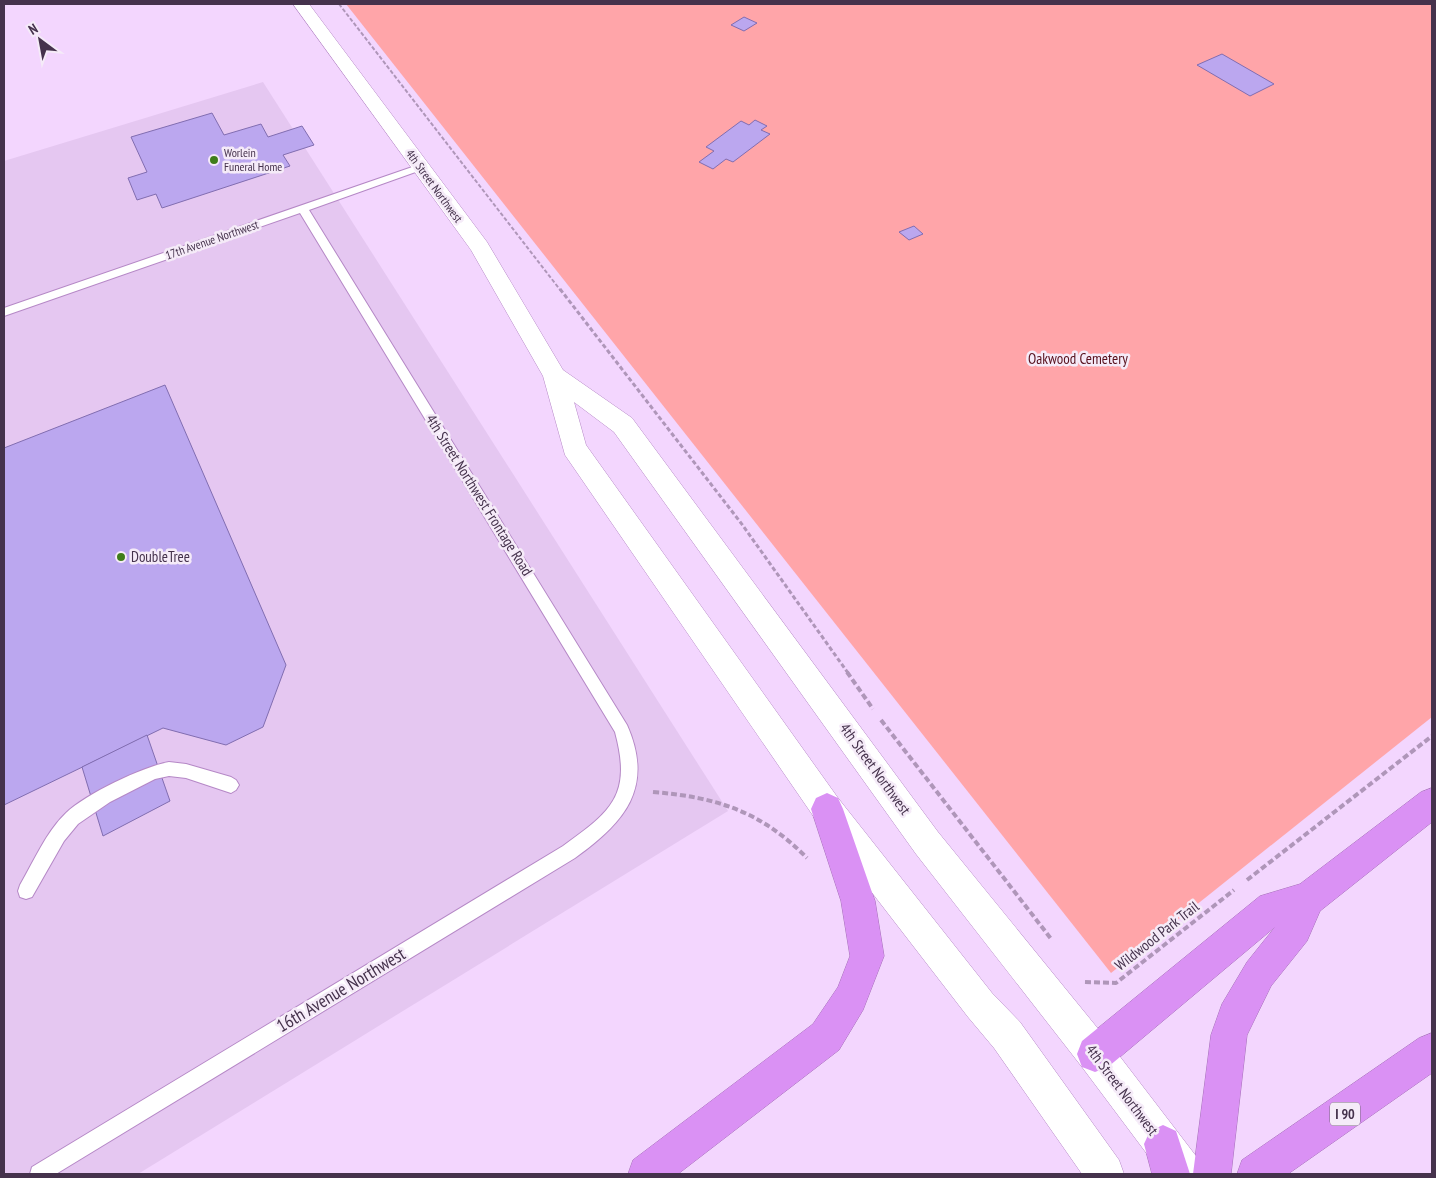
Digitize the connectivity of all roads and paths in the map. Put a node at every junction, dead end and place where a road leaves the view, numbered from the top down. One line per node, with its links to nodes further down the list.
1 (301, 4): 3 (street, 4th Street Northwest)
2 (338, 4): 14 (path)
3 (421, 168): 4 (lane, 17th Avenue Northwest); 6 (street, 4th Street Northwest)
4 (303, 208): 5 (lane, 17th Avenue Northwest); 9 (lane, 4th Street Northwest Frontage Road)
5 (4, 312)
6 (555, 376): 11 (street, 4th Street Northwest); 17 (street, 4th Street Northwest)
7 (1432, 736): 15 (path, Wildwood Park Trail)
8 (231, 786): 12 (lane)
9 (628, 790): 19 (lane, 16th Avenue Northwest)
10 (1432, 803): 13 (highway)
11 (827, 809): 20 (highway); 21 (street, 4th Street Northwest)
12 (26, 891)
13 (1308, 899): 17 (highway); 23 (highway)
14 (1055, 943)
15 (1079, 974)
16 (1432, 1051): 24 (highway, I 90)
17 (1095, 1054): 18 (street, 4th Street Northwest)
18 (1167, 1159): 22 (street, 4th Street Northwest)
19 (39, 1174)
20 (647, 1174)
21 (1104, 1174)
22 (1185, 1174)
23 (1212, 1174)
24 (1256, 1174)

